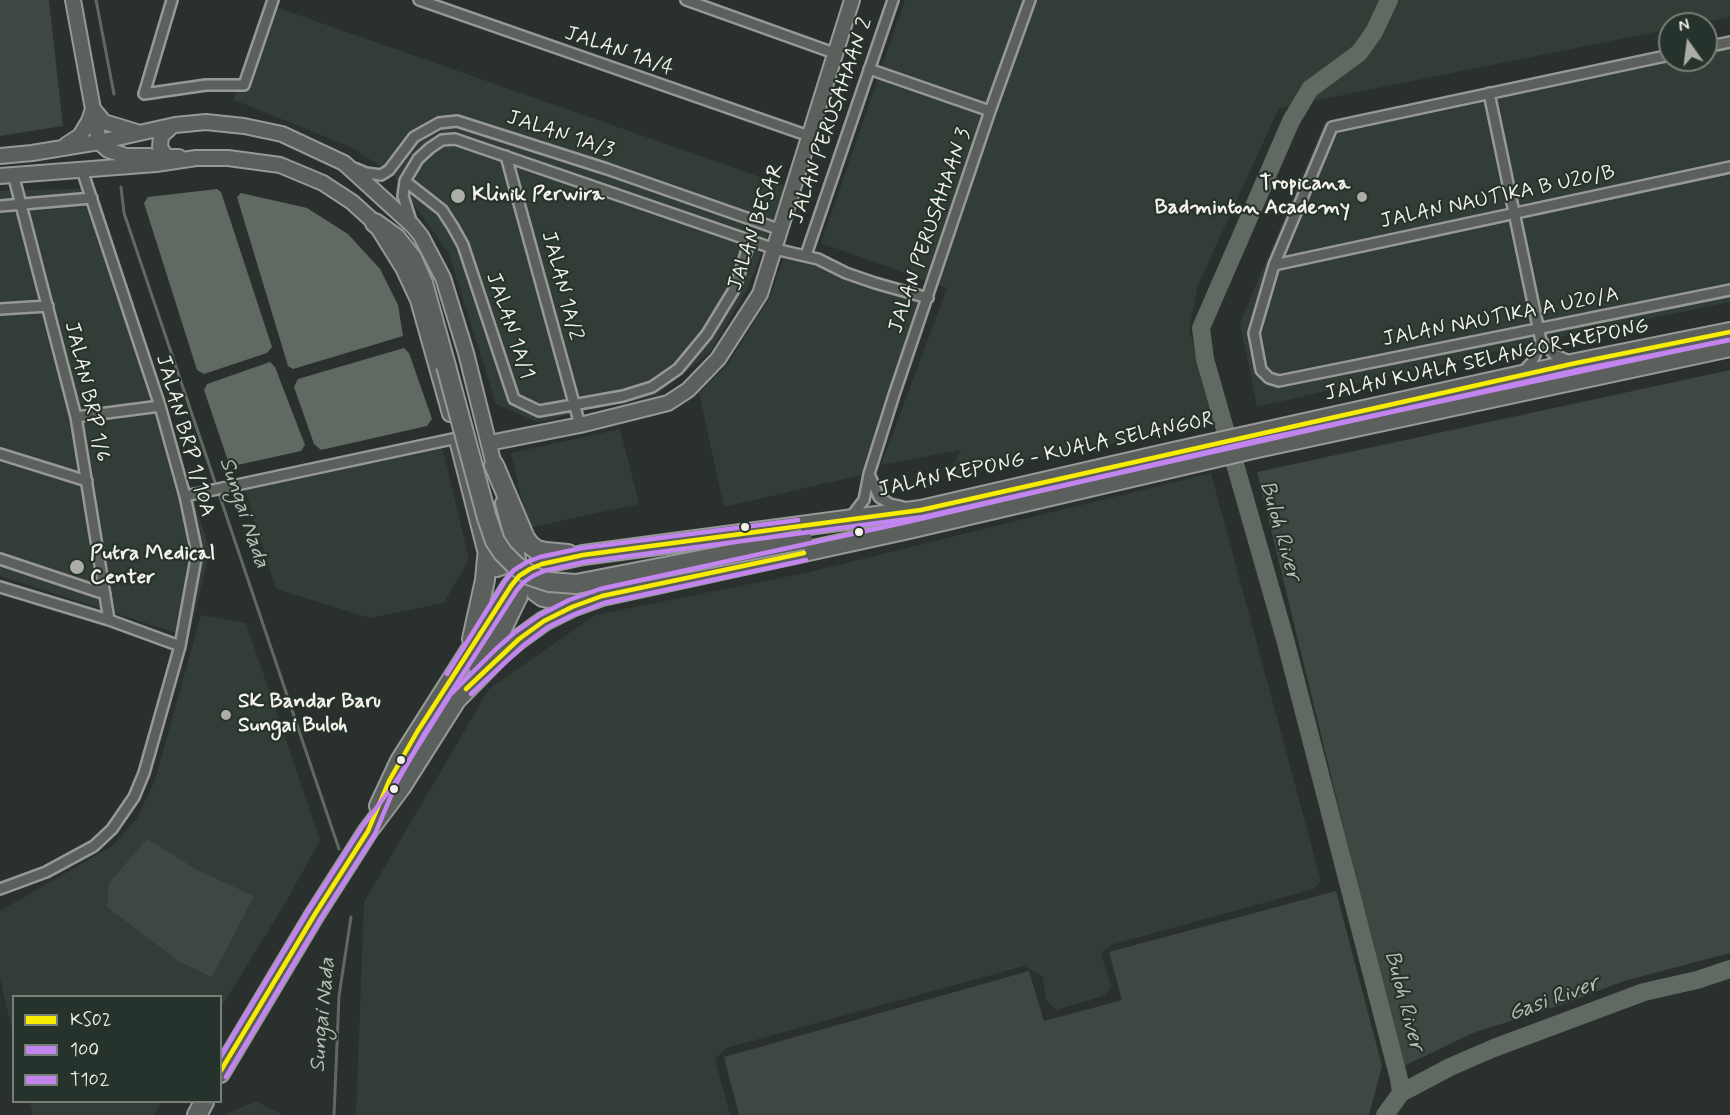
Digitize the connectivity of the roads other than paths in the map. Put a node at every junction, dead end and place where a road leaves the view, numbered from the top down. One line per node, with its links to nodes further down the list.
1 (73, 0): 13 (main road)
2 (172, 0): 3 (street)
3 (273, 0)
4 (419, 0): 17 (street, JALAN 1A/4)
5 (686, 0): 9 (street)
6 (852, 0): 9 (main road, JALAN BESAR)
7 (893, 0): 11 (street, JALAN PERUSAHAAN 2)
8 (1030, 0): 14 (street, JALAN PERUSAHAAN 3)
9 (834, 53): 17 (main road, JALAN BESAR)
10 (1658, 58): 12 (street)
11 (869, 69): 14 (street); 40 (street, JALAN PERUSAHAAN 2)
12 (1490, 93): 34 (street); 41 (street)
13 (93, 109): 16 (main road); 18 (main road); 19 (main road)
14 (990, 111): 43 (street, JALAN PERUSAHAAN 3)
15 (175, 124): 16 (main road); 23 (main road); 26 (main road)
16 (140, 133): 18 (main road)
17 (809, 136): 37 (main road, JALAN BESAR)
18 (99, 142): 19 (main road); 23 (main road)
19 (62, 148): 21 (main road)
20 (404, 149): 25 (street); 26 (street, JALAN 1A/3); 37 (street, JALAN 1A/3)
21 (0, 156)
22 (506, 156): 25 (street, JALAN 1A/3); 38 (street, JALAN 1A/3); 52 (street, JALAN 1A/2)
23 (166, 157): 24 (main road)
24 (196, 158): 28 (main road); 35 (main road)
25 (418, 159): 30 (street, JALAN 1A/3)
26 (344, 163): 36 (main road)
27 (1730, 166): 34 (street, JALAN NAUTIKA B U20/B)
28 (82, 170): 29 (main road); 31 (street, JALAN BRP 1/10A)
29 (7, 175): 32 (street, JALAN BRP 1/6)
30 (405, 181): 36 (street); 52 (street, JALAN 1A/1)
31 (92, 198): 32 (street); 53 (street, JALAN BRP 1/10A)
32 (20, 205): 33 (street); 44 (street, JALAN BRP 1/6)
33 (0, 206)
34 (1515, 213): 41 (street, JALAN NAUTIKA B U20/B); 46 (street)
35 (375, 223): 56 (main road); 67 (highway, bridge)
36 (413, 226): 58 (main road)
37 (781, 230): 39 (main road, JALAN BESAR)
38 (750, 240): 39 (street, JALAN 1A/3); 52 (street, JALAN 1A/1)
39 (775, 249): 40 (street, JALAN 1A/3); 55 (main road, JALAN BESAR)
40 (806, 255): 43 (street, JALAN 1A/3)
41 (1274, 265): 46 (street, JALAN NAUTIKA A U20/A)
42 (1730, 290): 46 (street, JALAN NAUTIKA A U20/A)
43 (928, 298): 62 (street, JALAN PERUSAHAAN 3)
44 (48, 306): 45 (street); 54 (street, JALAN BRP 1/6)
45 (0, 309)
46 (1538, 328): 48 (street)
47 (1730, 332): 50 (highway, JALAN KUALA SELANGOR-KEPONG)
48 (1541, 341): 50 (street); 51 (street)
49 (1730, 347): 57 (highway, JALAN KUALA SELANGOR-KEPONG)
50 (1576, 363): 51 (highway, JALAN KUALA SELANGOR-KEPONG)
51 (1518, 376): 57 (highway, JALAN KUALA SELANGOR-KEPONG)
52 (575, 404): 55 (street, JALAN 1A/2)
53 (160, 405): 54 (street); 64 (street, JALAN BRP 1/10A)
54 (76, 417): 63 (street, JALAN BRP 1/6)
55 (580, 425): 58 (main road, JALAN BESAR)
56 (457, 438): 64 (street); 70 (main road)
57 (1256, 442): 59 (highway, JALAN KEPONG - KUALA SELANGOR)
58 (489, 443): 61 (main road)
59 (1215, 450): 65 (highway, JALAN KEPONG - KUALA SELANGOR); 67 (highway, JALAN KEPONG - KUALA SELANGOR)
60 (0, 454): 63 (street)
61 (494, 465): 68 (main road); 69 (highway)
62 (869, 474): 65 (street); 66 (street, JALAN PERUSAHAAN 3)
63 (87, 481): 75 (street, JALAN BRP 1/6)
64 (185, 496): 78 (street, JALAN BRP 1/10A)
65 (921, 510): 66 (highway, JALAN KEPONG - KUALA SELANGOR)
66 (848, 520): 69 (highway)
67 (909, 530): 76 (highway, JALAN KEPONG - KUALA SELANGOR)
68 (512, 537): 70 (main road); 73 (highway)
69 (583, 555): 72 (highway)
70 (487, 558): 79 (highway)
71 (0, 559): 75 (street)
72 (542, 564): 73 (highway, JALAN KEPONG - KUALA SELANGOR); 76 (highway)
73 (519, 576): 79 (highway, JALAN KEPONG - KUALA SELANGOR); 80 (highway)
74 (0, 587): 77 (street)
75 (105, 594): 77 (street, JALAN BRP 1/6)
76 (602, 596): 80 (highway, JALAN KEPONG - KUALA SELANGOR)
77 (109, 620): 78 (street)
78 (180, 646): 82 (street, JALAN BRP 1/10A)
79 (469, 653): 81 (highway, JALAN KEPONG - KUALA SELANGOR)
80 (456, 700): 81 (highway, JALAN KEPONG - KUALA SELANGOR)
81 (368, 831): 83 (highway, JALAN KEPONG - KUALA SELANGOR)
82 (0, 889)
83 (222, 1070)

